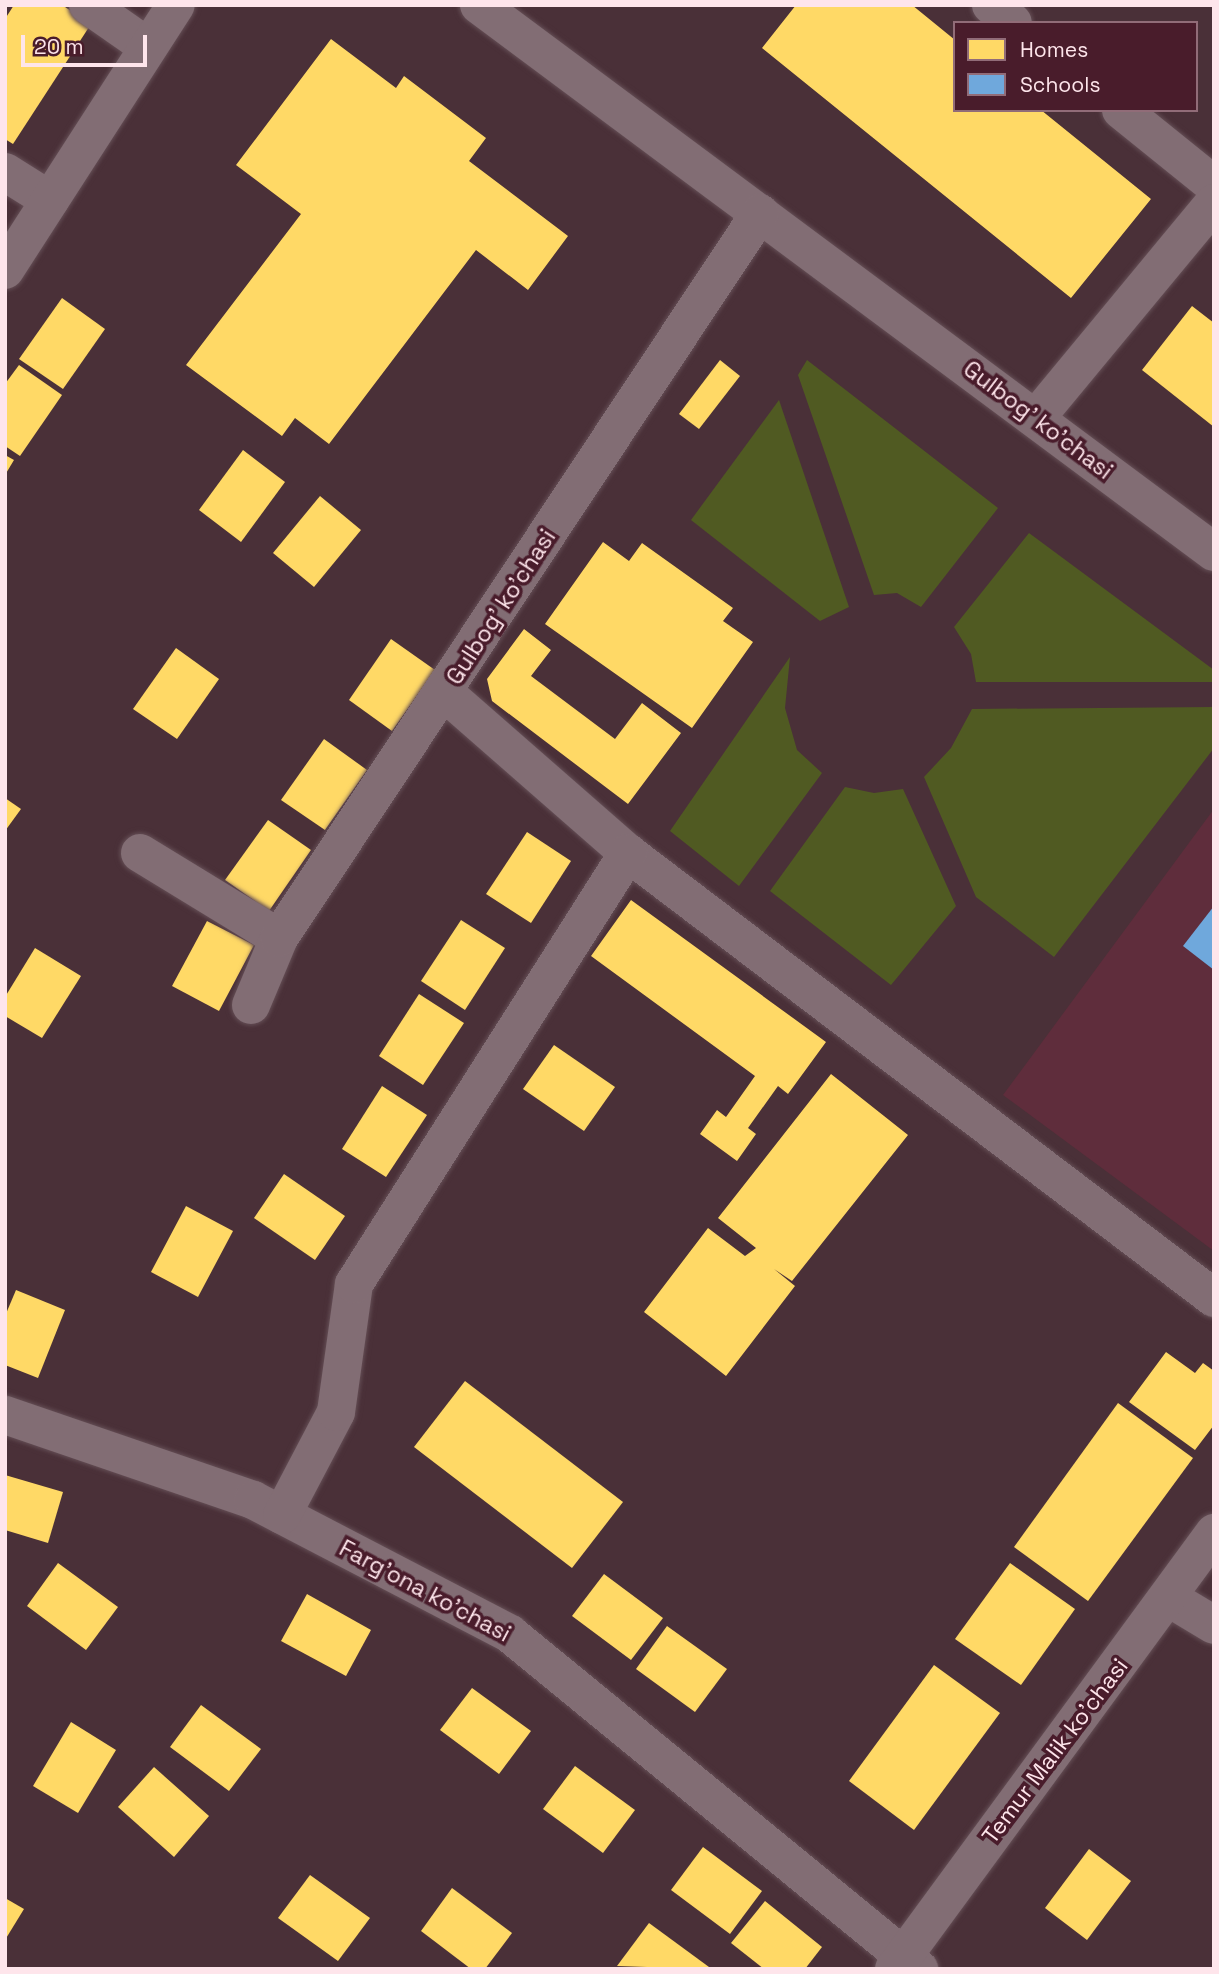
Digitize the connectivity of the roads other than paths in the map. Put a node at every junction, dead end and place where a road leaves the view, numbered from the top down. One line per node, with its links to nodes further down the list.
1 (89, 5): 6 (street)
2 (176, 5): 6 (street)
3 (479, 5): 12 (street, Gulbog' ko'chasi)
4 (991, 5): 5 (street)
5 (1011, 21)
6 (148, 47): 10 (street)
7 (1123, 112): 9 (street)
8 (5, 172): 10 (street)
9 (1214, 185)
10 (50, 200): 13 (street)
11 (1214, 203): 14 (street)
12 (760, 213): 14 (street, Gulbog' ko'chasi); 16 (street, Gulbog' ko'chasi)
13 (5, 270)
14 (1036, 418): 15 (street, Gulbog' ko'chasi)
15 (1214, 552)
16 (445, 693): 18 (street); 19 (street, Gulbog' ko'chasi)
17 (140, 853): 19 (street)
18 (628, 853): 21 (street); 23 (street)
19 (279, 938): 20 (street, Gulbog' ko'chasi)
20 (251, 1005)
21 (1214, 1298)
22 (5, 1415): 23 (street, Farg'ona ko'chasi)
23 (282, 1515): 27 (street, Farg'ona ko'chasi)
24 (1214, 1533): 25 (street, Temur Malik ko'chasi)
25 (1169, 1598): 26 (street); 27 (street, Temur Malik ko'chasi)
26 (1214, 1625)
27 (905, 1964)

